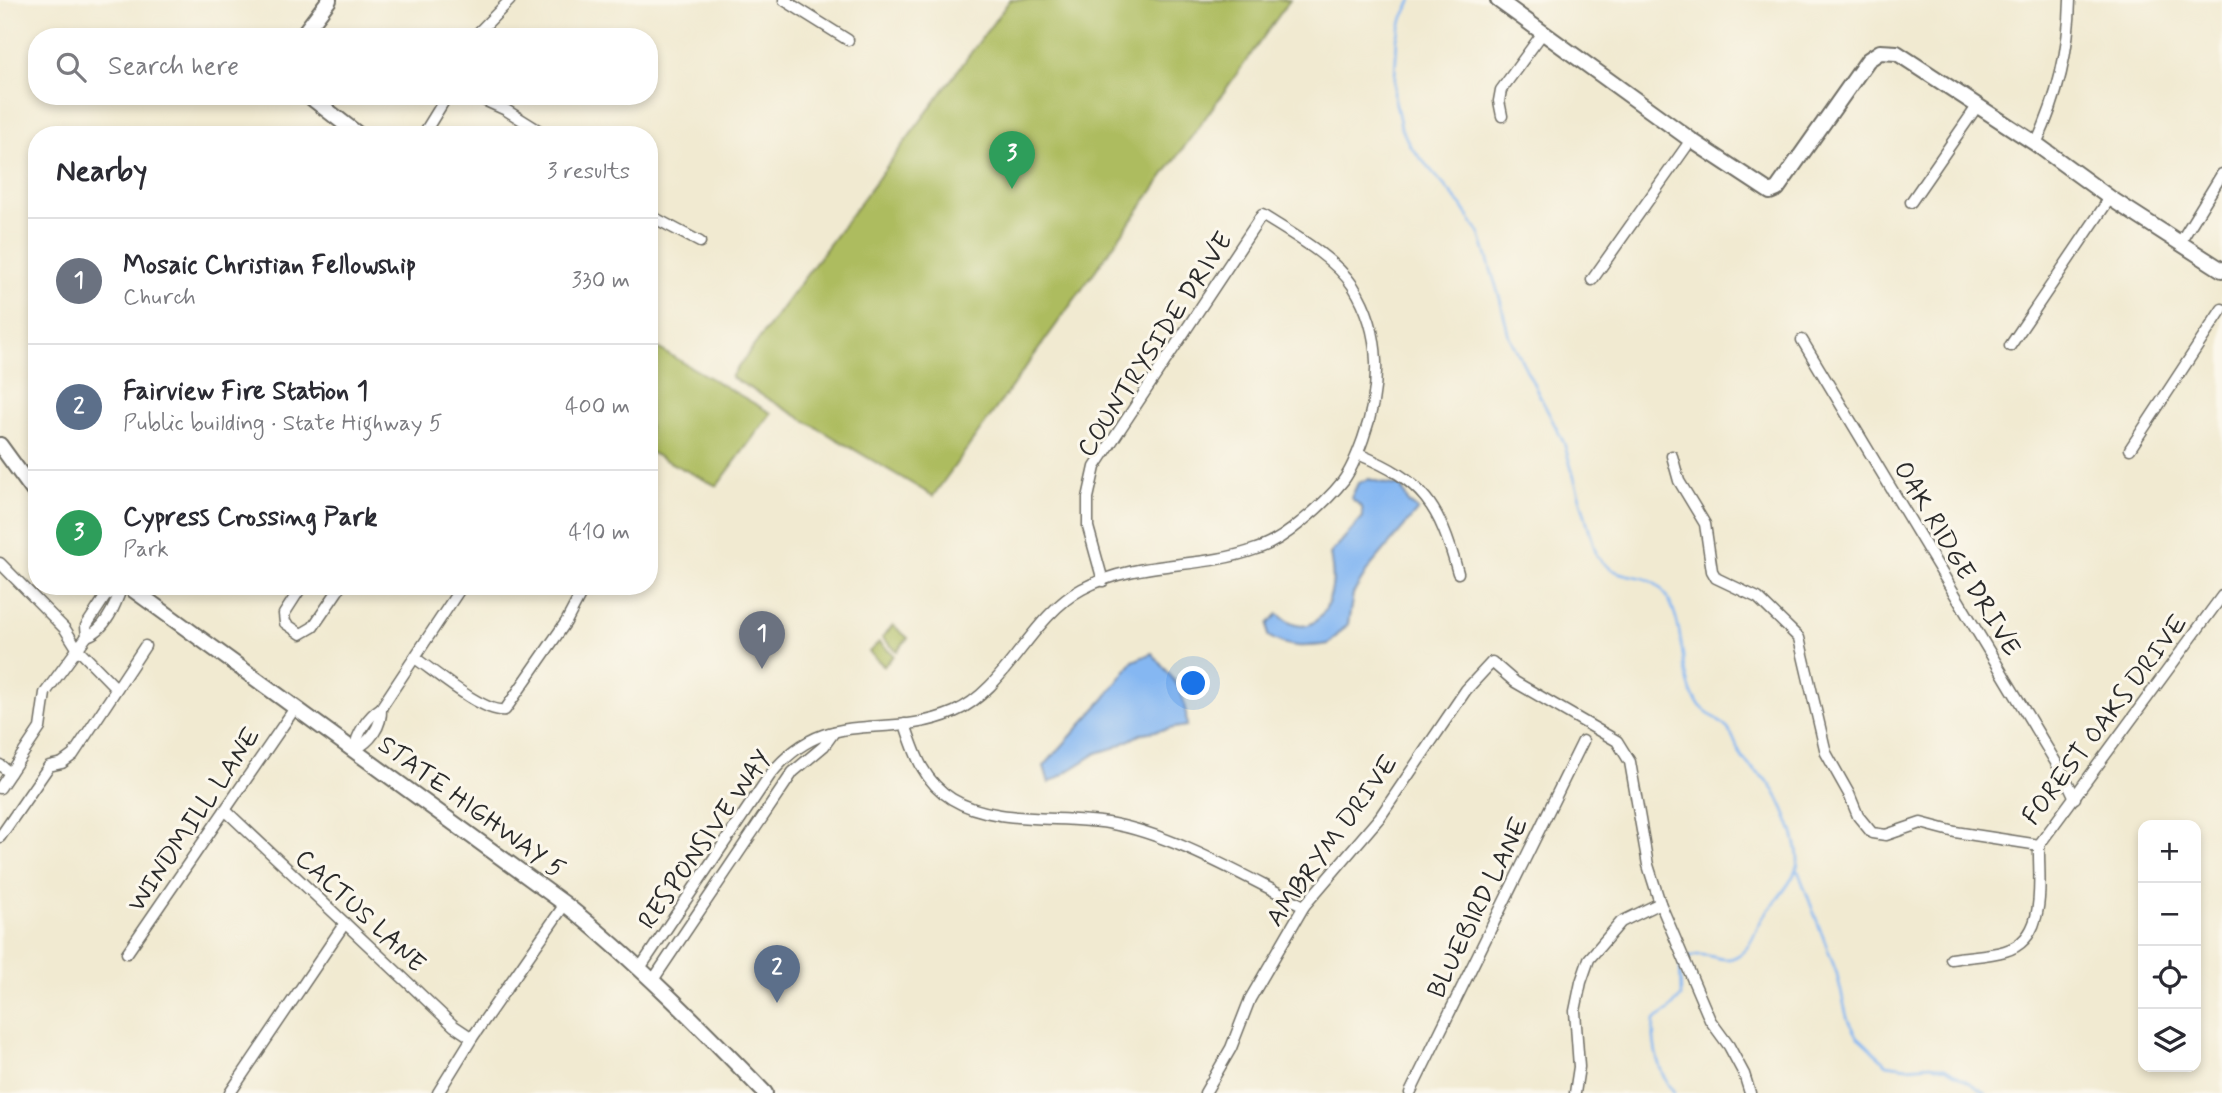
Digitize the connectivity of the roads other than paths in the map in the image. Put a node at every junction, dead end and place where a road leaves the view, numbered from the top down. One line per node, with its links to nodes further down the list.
1 (329, 0): 6 (street)
2 (510, 0): 7 (street)
3 (783, 0): 9 (street)
4 (1498, 0): 8 (street)
5 (2070, 0): 19 (street)
6 (308, 28)
7 (483, 28)
8 (1542, 34): 14 (street); 18 (street)
9 (848, 40)
10 (321, 105): 15 (street)
11 (441, 105): 16 (street)
12 (495, 105): 17 (street)
13 (1978, 105): 18 (street); 19 (street); 22 (street)
14 (1502, 116)
15 (347, 126)
16 (429, 126)
17 (532, 126)
18 (1691, 140): 27 (street)
19 (2036, 144): 21 (street)
20 (2222, 174): 24 (street)
21 (2110, 198): 24 (street); 30 (street)
22 (1911, 202)
23 (658, 220): 25 (street)
24 (2181, 241): 26 (street)
25 (701, 242)
26 (2222, 270)
27 (1592, 281)
28 (2222, 309): 32 (street)
29 (1802, 340): 60 (street, OAK RIDGE DRIVE)
30 (2010, 346)
31 (0, 445): 35 (street)
32 (2130, 449)
33 (1358, 454): 37 (street); 38 (street); 38 (street, COUNTRYSIDE DRIVE)
34 (1672, 456): 63 (street, FOREST OAKS DRIVE)
35 (28, 484)
36 (0, 564): 39 (street)
37 (1458, 573)
38 (1103, 580): 53 (street)
39 (28, 592)
40 (31, 595): 49 (street)
41 (108, 595): 49 (street)
42 (140, 595): 52 (street, STATE HIGHWAY 5)
43 (296, 595): 44 (street)
44 (333, 595)
45 (457, 595): 50 (street)
46 (580, 595): 50 (street)
47 (2222, 596): 60 (street, FOREST OAKS DRIVE)
48 (145, 646): 51 (street)
49 (77, 648): 51 (street); 58 (street)
50 (415, 658): 56 (street)
51 (116, 688): 62 (street)
52 (295, 708): 56 (street, STATE HIGHWAY 5); 61 (street, WINDMILL LANE)
53 (905, 724): 54 (street); 66 (street)
54 (834, 732): 70 (street, RESPONSIVE WAY); 71 (street, RESPONSIVE WAY)
55 (1583, 741): 77 (street, BLUEBIRD LANE)
56 (354, 750): 64 (street, STATE HIGHWAY 5)
57 (0, 765): 58 (street)
58 (10, 773): 59 (street)
59 (0, 788)
60 (2075, 798): 63 (street, FOREST OAKS DRIVE)
61 (225, 810): 67 (street, CACTUS LANE); 68 (street, WINDMILL LANE)
62 (0, 838)
63 (2039, 845): 69 (street)
64 (565, 904): 70 (street, STATE HIGHWAY 5); 72 (street)
65 (1660, 904): 66 (street, AMBRYM DRIVE); 78 (street); 79 (street)
66 (1304, 906): 76 (street, AMBRYM DRIVE)
67 (345, 923): 72 (street, CACTUS LANE); 73 (street)
68 (127, 953)
69 (1951, 958)
70 (640, 968): 71 (street, STATE HIGHWAY 5)
71 (653, 980): 75 (street, STATE HIGHWAY 5)
72 (472, 1038): 74 (street)
73 (230, 1093)
74 (438, 1093)
75 (765, 1093)
76 (1205, 1093)
77 (1410, 1093)
78 (1575, 1093)
79 (1750, 1093)

